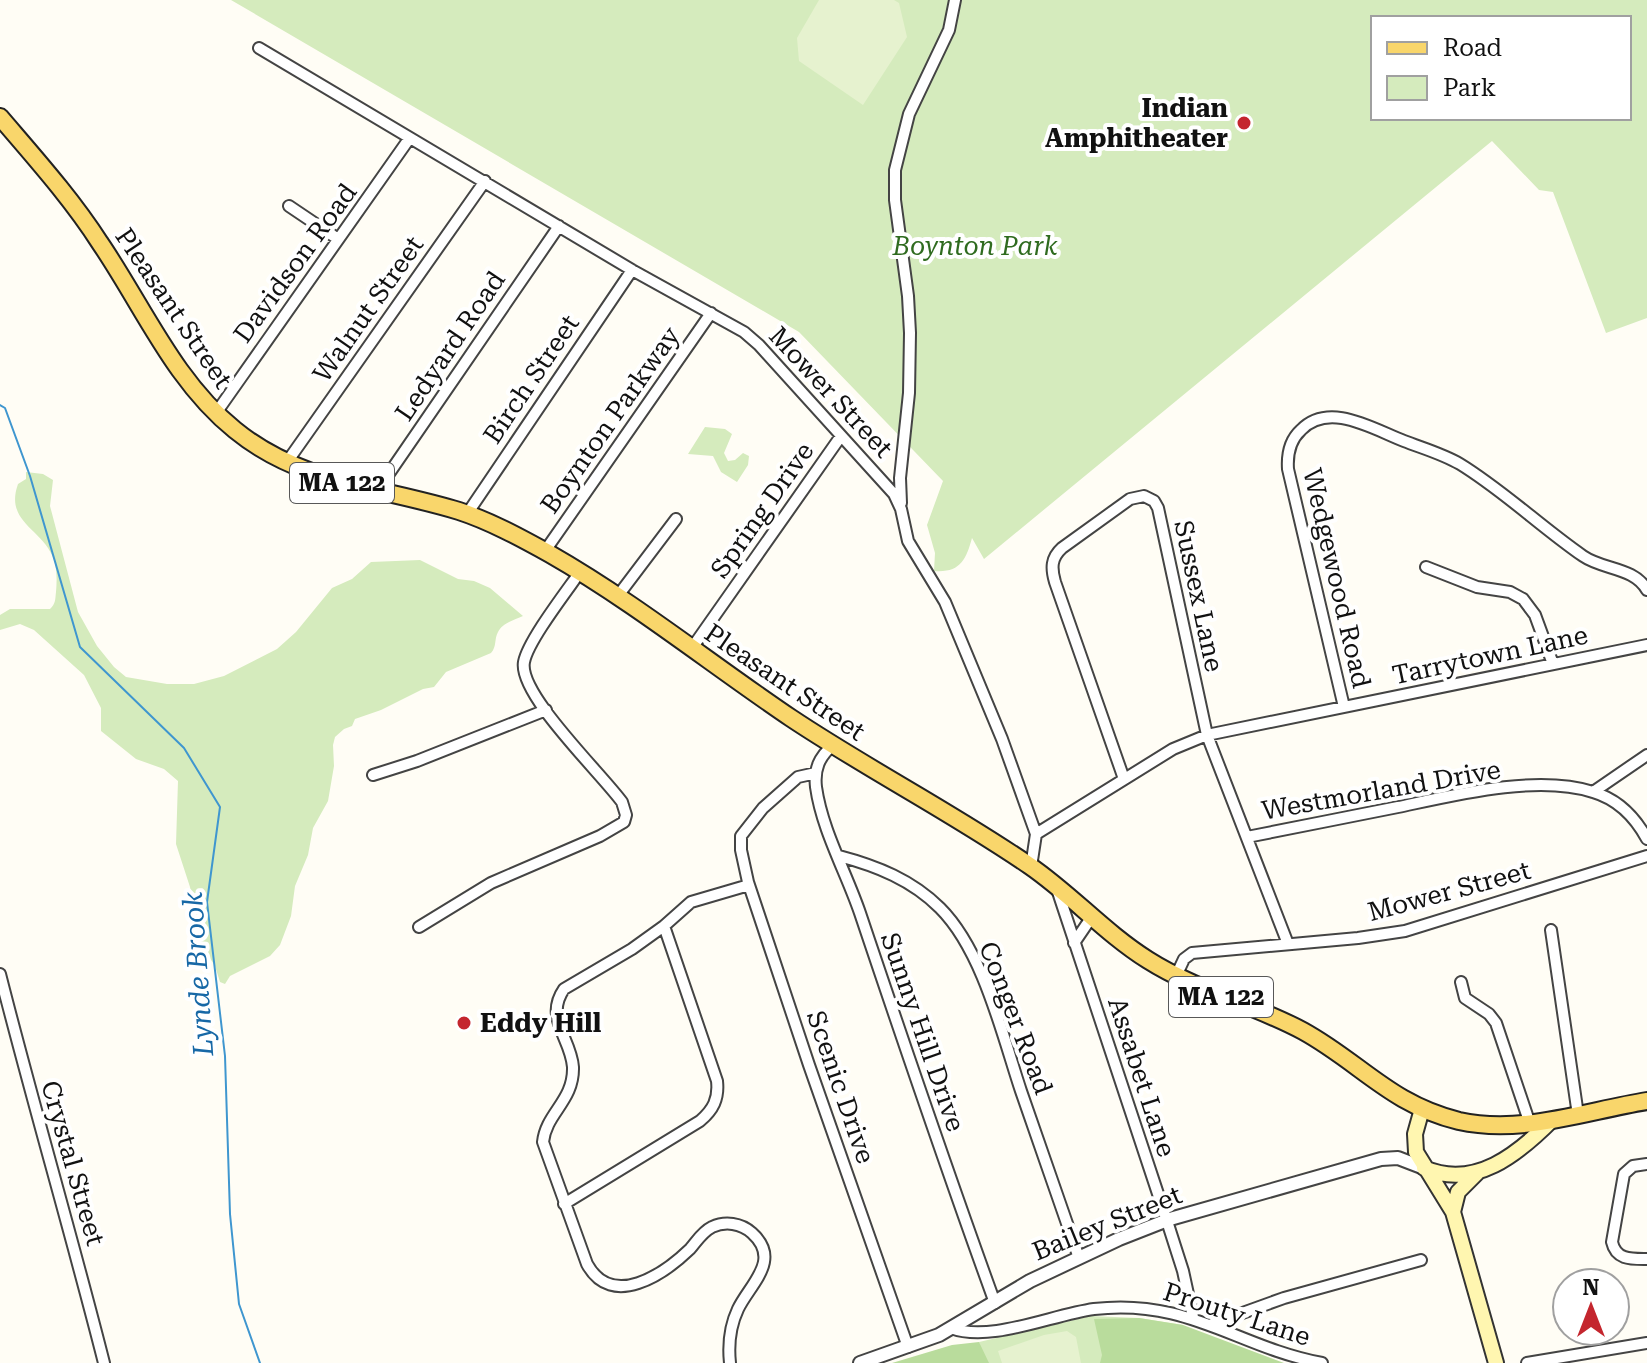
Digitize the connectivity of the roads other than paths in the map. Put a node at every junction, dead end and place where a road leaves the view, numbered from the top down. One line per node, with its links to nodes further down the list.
1 (955, 0): 15 (street)
2 (259, 48): 4 (street, Mower Street)
3 (0, 117): 11 (main road, Pleasant Street / MA 122)
4 (409, 139): 5 (street, Mower Street); 8 (street, Davidson Road)
5 (485, 181): 7 (street, Mower Street); 13 (street, Walnut Street)
6 (289, 206): 8 (street)
7 (559, 226): 9 (street, Mower Street); 14 (street, Ledyard Road)
8 (338, 239): 11 (street, Davidson Road)
9 (632, 270): 10 (street, Mower Street); 16 (street, Birch Street)
10 (711, 313): 12 (street, Mower Street); 18 (street, Boynton Parkway)
11 (216, 413): 13 (main road, Pleasant Street / MA 122)
12 (841, 436): 15 (street, Mower Street); 24 (street, Spring Drive)
13 (287, 462): 14 (main road, Pleasant Street / MA 122)
14 (377, 491): 16 (main road, Pleasant Street / MA 122)
15 (901, 509): 35 (street, Mower Street)
16 (467, 514): 18 (main road, Pleasant Street / MA 122)
17 (676, 519): 22 (street)
18 (545, 551): 20 (main road, Pleasant Street / MA 122)
19 (1426, 567): 25 (street)
20 (580, 572): 22 (main road, Pleasant Street / MA 122); 27 (street)
21 (1647, 590): 26 (street, Wedgewood Road)
22 (617, 597): 24 (main road, Pleasant Street / MA 122)
23 (1647, 645): 25 (street, Tarrytown Lane)
24 (692, 648): 29 (main road, Pleasant Street / MA 122)
25 (1553, 664): 26 (street, Tarrytown Lane)
26 (1344, 707): 28 (street, Tarrytown Lane)
27 (546, 710): 32 (street); 45 (street)
28 (1207, 735): 33 (street, Tarrytown Lane); 33 (street, Sussex Lane); 36 (street, Sussex Lane)
29 (833, 745): 31 (street); 40 (main road, Pleasant Street / MA 122)
30 (1647, 755): 34 (street)
31 (816, 773): 38 (street, Sunny Hill Drive); 41 (street, Scenic Drive)
32 (373, 775)
33 (1124, 779): 35 (street, Tarrytown Lane)
34 (1593, 792): 36 (street, Westmorland Drive); 37 (street, Westmorland Drive)
35 (1036, 834): 40 (street, Mower Street)
36 (1247, 837): 48 (street, Sussex Lane)
37 (1647, 839)
38 (839, 856): 66 (street, Conger Road); 69 (street, Sunny Hill Drive)
39 (1647, 856): 48 (street, Mower Street)
40 (1031, 867): 42 (main road, Pleasant Street / MA 122)
41 (749, 885): 44 (street); 74 (street, Scenic Drive)
42 (1057, 887): 43 (main road, Pleasant Street / MA 122); 47 (street, Assabet Lane)
43 (1086, 914): 47 (street); 50 (main road, Pleasant Street / MA 122)
44 (664, 926): 63 (street); 63 (street)
45 (419, 927)
46 (1551, 930): 54 (street)
47 (1073, 938): 65 (street, Assabet Lane)
48 (1288, 944): 50 (street, Mower Street)
49 (0, 974): 76 (street, Crystal Street)
50 (1176, 976): 53 (main road, Pleasant Street / MA 122)
51 (1461, 982): 56 (street)
52 (1647, 1101): 54 (main road, Pleasant Street / MA 122)
53 (1422, 1109): 56 (main road, Pleasant Street / MA 122); 57 (main road)
54 (1578, 1115): 55 (main road, Pleasant Street / MA 122)
55 (1552, 1120): 56 (main road, Pleasant Street / MA 122); 58 (main road)
56 (1522, 1124): 58 (main road)
57 (1415, 1134): 59 (street, Bailey Street); 61 (main road)
58 (1512, 1156): 62 (main road)
59 (1385, 1159): 61 (street, Bailey Street); 65 (street, Bailey Street)
60 (1647, 1164): 67 (street)
61 (1424, 1168): 62 (main road); 64 (main road)
62 (1477, 1173): 64 (main road)
63 (564, 1204): 77 (street)
64 (1453, 1212): 80 (main road)
65 (1167, 1221): 66 (street, Bailey Street); 70 (street, Assabet Lane)
66 (1079, 1258): 69 (street, Bailey Street)
67 (1647, 1259)
68 (1421, 1260): 71 (street)
69 (995, 1303): 72 (street, Bailey Street)
70 (1193, 1317): 71 (street, Prouty Lane); 72 (street, Prouty Lane)
71 (1212, 1324): 79 (street, Prouty Lane)
72 (951, 1328): 74 (street, Bailey Street)
73 (1647, 1343): 75 (street)
74 (908, 1347): 78 (street, Bailey Street)
75 (1577, 1360): 81 (street)
76 (104, 1363)
77 (730, 1363)
78 (860, 1363)
79 (1322, 1363)
80 (1496, 1363)
81 (1527, 1363)

